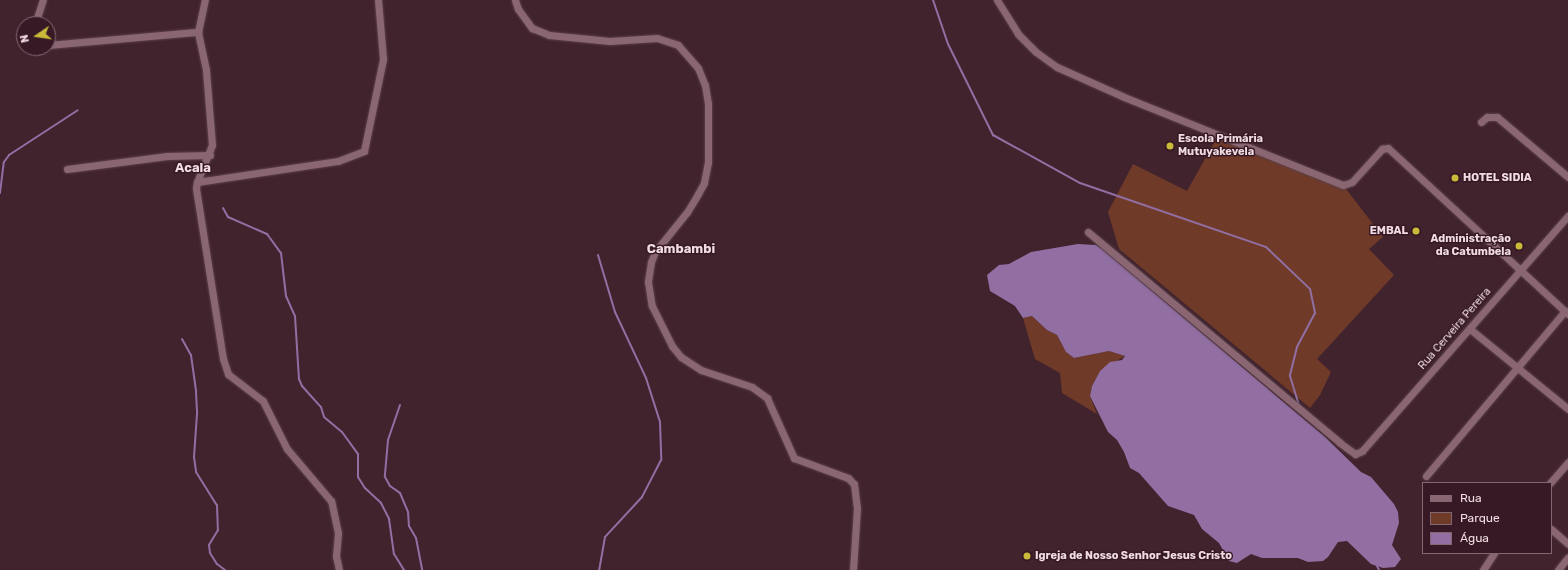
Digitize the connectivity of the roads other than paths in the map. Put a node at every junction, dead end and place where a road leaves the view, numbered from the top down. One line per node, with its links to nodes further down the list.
1 (43, 0): 6 (street)
2 (205, 0): 7 (street)
3 (378, 0): 13 (street)
4 (515, 0): 30 (street)
5 (997, 0): 16 (street)
6 (38, 16)
7 (198, 32): 8 (street); 10 (street)
8 (56, 44)
9 (1481, 122): 12 (street)
10 (210, 155): 11 (street); 13 (street)
11 (67, 169)
12 (1568, 177)
13 (197, 182): 29 (street)
14 (1568, 217): 16 (street, Rua Cerveira Pereira)
15 (1088, 232): 18 (street, Rua Cerveira Pereira)
16 (1522, 270): 17 (street); 18 (street, Rua Cerveira Pereira)
17 (1567, 313): 19 (street)
18 (1470, 329): 19 (street)
19 (1516, 368): 20 (street); 22 (street)
20 (1568, 409)
21 (1568, 462): 23 (street)
22 (1426, 476)
23 (1551, 482)
24 (1552, 530): 25 (street)
25 (1568, 544)
26 (1493, 554): 28 (street)
27 (1568, 557): 31 (street)
28 (1485, 567)
29 (339, 570)
30 (853, 570)
31 (1558, 570)

